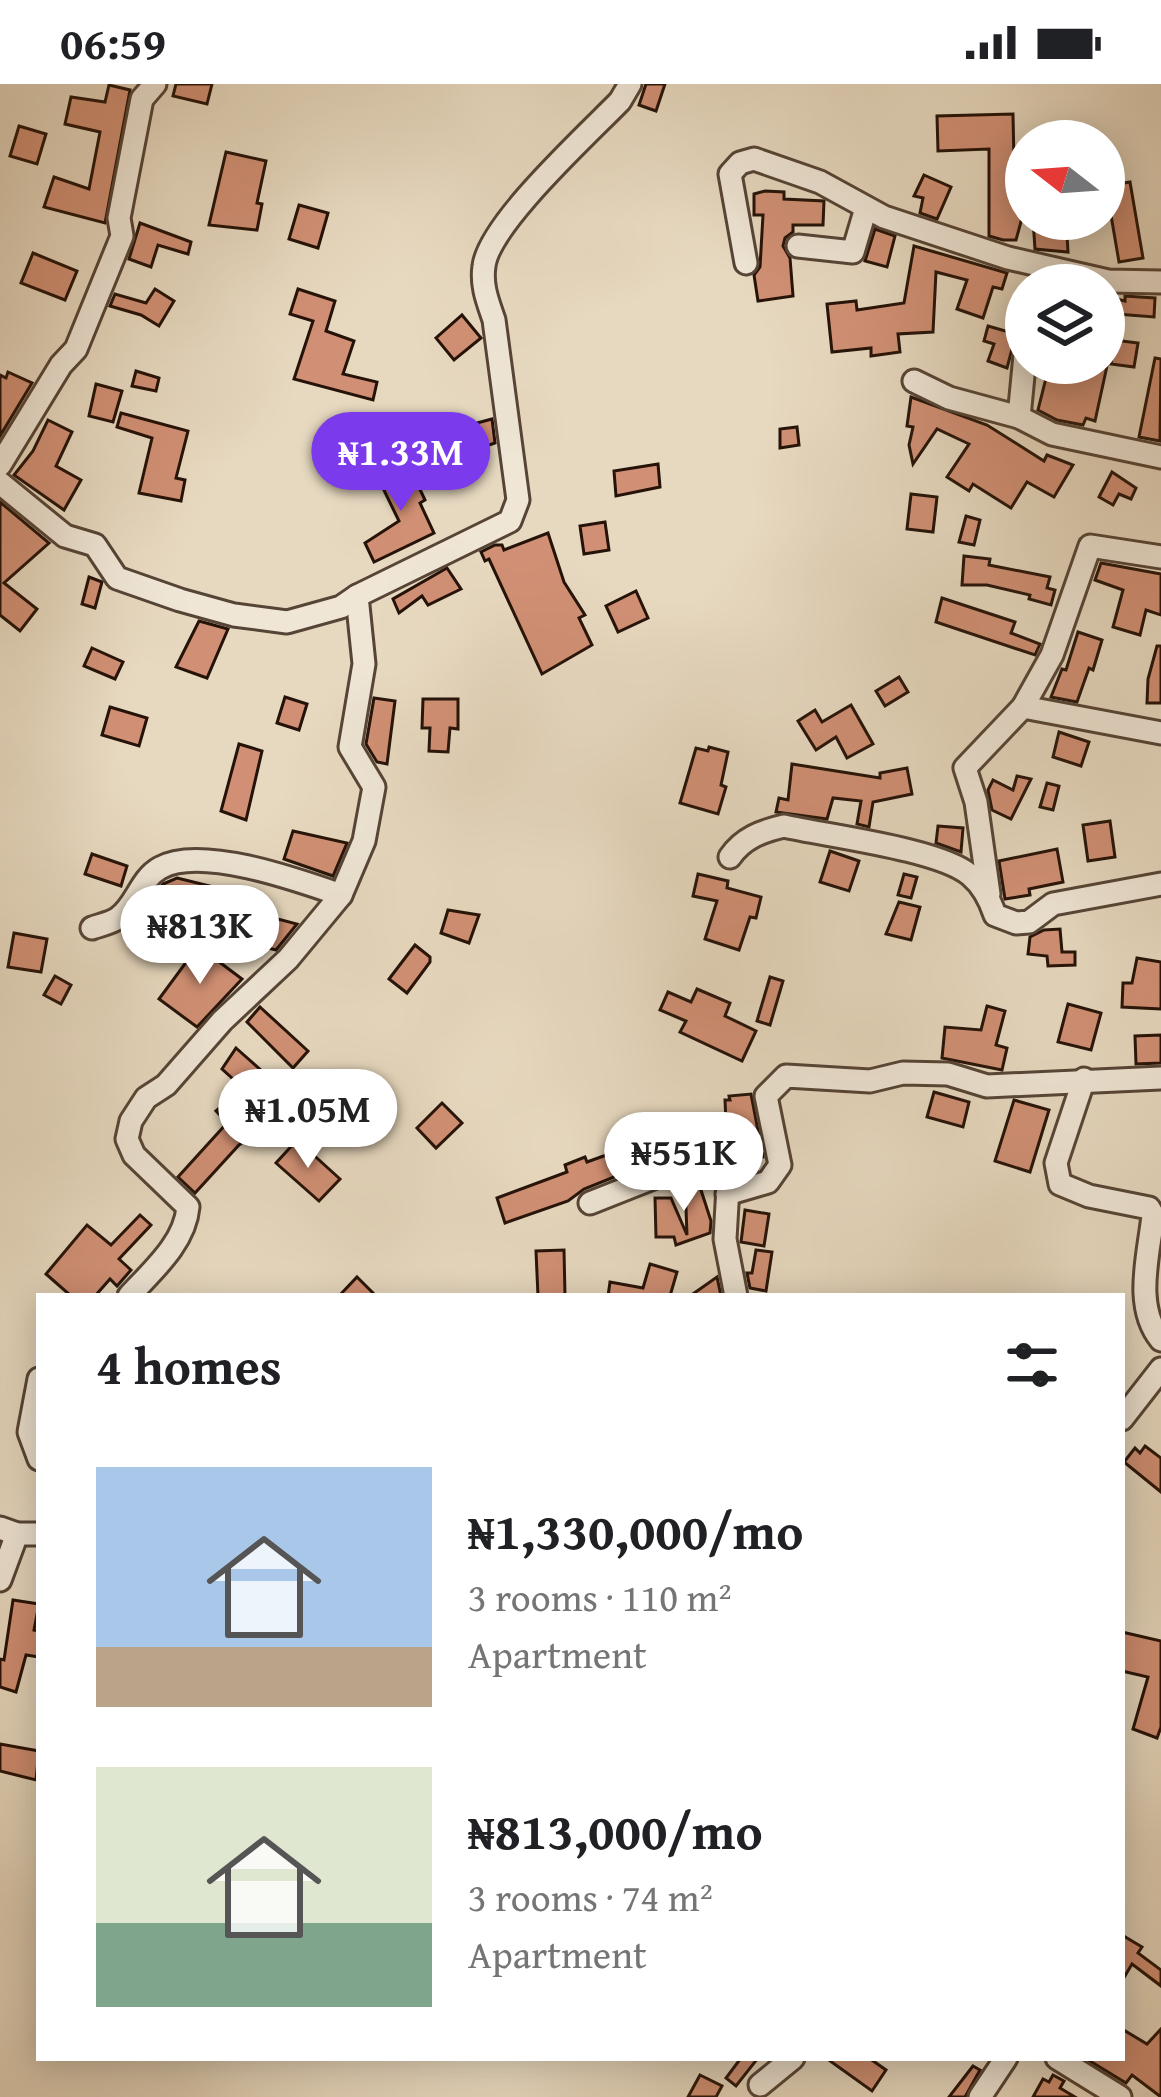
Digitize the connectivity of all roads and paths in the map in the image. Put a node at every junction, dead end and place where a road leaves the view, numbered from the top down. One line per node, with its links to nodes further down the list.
1 (155, 84): 13 (street)
2 (630, 84): 16 (street)
3 (866, 208): 4 (street); 5 (street); 6 (street)
4 (798, 246)
5 (746, 262)
6 (1006, 264)
7 (1125, 281): 8 (street)
8 (1161, 282)
9 (914, 381): 11 (street)
10 (1022, 384): 11 (street)
11 (1019, 417): 12 (street)
12 (1161, 457)
13 (0, 465)
14 (0, 483): 16 (street)
15 (1161, 557): 17 (street)
16 (357, 596): 21 (street)
17 (1023, 707): 18 (street); 22 (street)
18 (1161, 733)
19 (730, 857): 22 (street)
20 (1161, 884): 22 (street)
21 (341, 895): 23 (street); 29 (street)
22 (990, 900)
23 (92, 928)
24 (1161, 1078): 25 (street)
25 (1084, 1079): 26 (street); 28 (street)
26 (728, 1194): 27 (street); 30 (street)
27 (590, 1203)
28 (1157, 1216): 31 (street)
29 (132, 1293)
30 (735, 1293)
31 (1161, 1340)
32 (1161, 1370): 34 (street)
33 (36, 1395): 35 (street)
34 (1125, 1415)
35 (36, 1451)
36 (19, 1532): 37 (street)
37 (0, 1580)
38 (789, 2061): 41 (street)
39 (1004, 2061): 42 (street)
40 (1062, 2061): 43 (street)
41 (760, 2085)
42 (980, 2097)
43 (1120, 2097)

